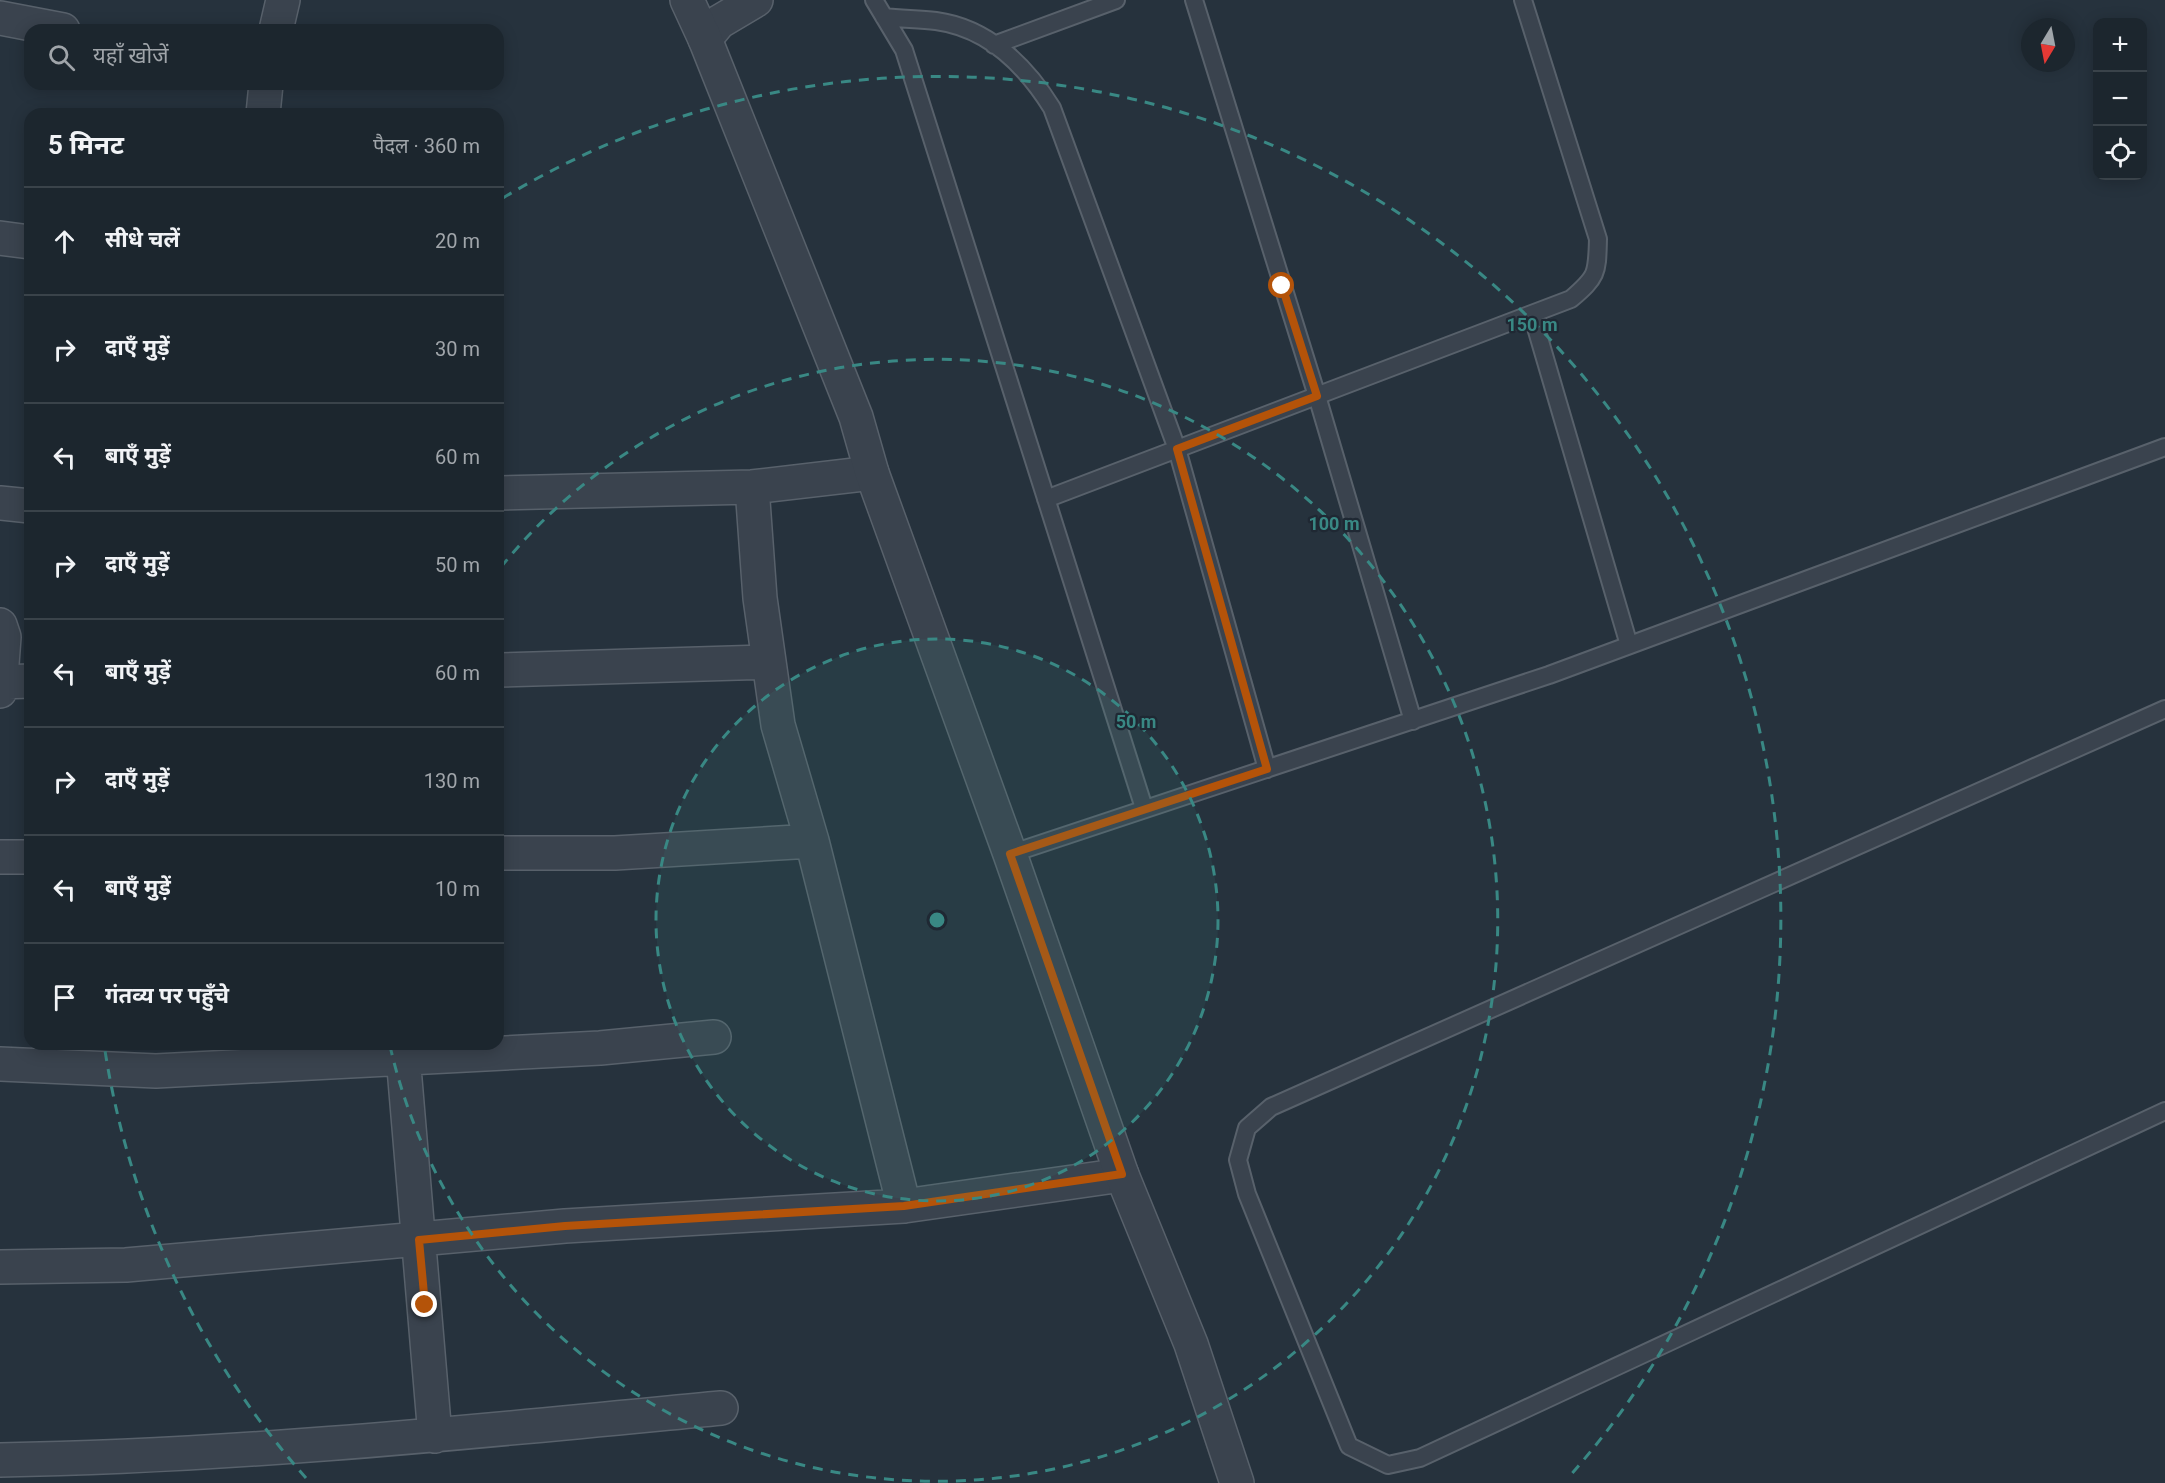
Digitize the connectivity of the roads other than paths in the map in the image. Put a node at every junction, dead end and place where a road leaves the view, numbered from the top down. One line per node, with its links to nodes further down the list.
1 (283, 0): 11 (street)
2 (687, 0): 12 (street)
3 (756, 0): 12 (street)
4 (874, 0): 8 (lane)
5 (1116, 0): 13 (lane)
6 (1194, 0): 19 (lane)
7 (1523, 0): 18 (lane)
8 (884, 17): 13 (lane); 25 (lane)
9 (0, 18): 10 (street)
10 (32, 24)
11 (277, 24)
12 (705, 39): 22 (street)
13 (994, 45): 21 (lane)
14 (265, 90): 15 (street)
15 (264, 108)
16 (0, 238): 17 (street)
17 (24, 241)
18 (1532, 314): 19 (lane); 29 (lane)
19 (1317, 396): 21 (lane); 36 (lane)
20 (2165, 447): 29 (lane)
21 (1177, 449): 25 (lane); 37 (lane)
22 (872, 473): 23 (street); 41 (street)
23 (752, 487): 24 (street); 30 (street)
24 (504, 493)
25 (1046, 499): 38 (lane)
26 (0, 504): 27 (street)
27 (24, 506)
28 (0, 626): 33 (street)
29 (1629, 645): 36 (lane)
30 (768, 663): 31 (street); 39 (street)
31 (504, 670)
32 (24, 681): 33 (street)
33 (1, 682): 34 (street)
34 (0, 691)
35 (2165, 709): 49 (lane)
36 (1413, 721): 37 (lane)
37 (1267, 769): 38 (lane)
38 (1144, 808): 41 (lane)
39 (812, 841): 40 (street); 51 (street)
40 (504, 853)
41 (1010, 854): 50 (street)
42 (0, 857): 43 (street)
43 (24, 857)
44 (714, 1037): 45 (street)
45 (504, 1049)
46 (469, 1050): 47 (street)
47 (403, 1051): 48 (street); 52 (street)
48 (0, 1064)
49 (2165, 1111)
50 (1122, 1174): 51 (street); 58 (street)
51 (904, 1206): 52 (street)
52 (419, 1240): 53 (street); 55 (street)
53 (0, 1267)
54 (721, 1408): 55 (street)
55 (435, 1436): 57 (street)
56 (0, 1460): 57 (street)
57 (115, 1470)
58 (1237, 1483)

